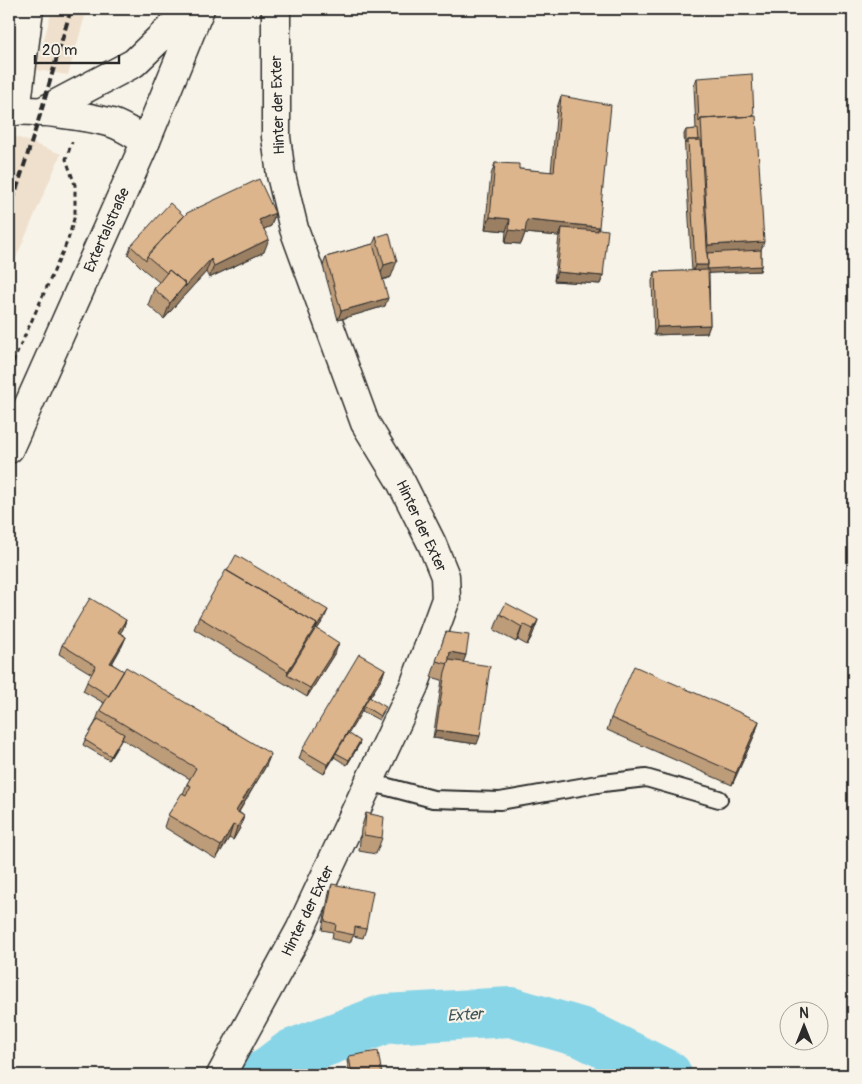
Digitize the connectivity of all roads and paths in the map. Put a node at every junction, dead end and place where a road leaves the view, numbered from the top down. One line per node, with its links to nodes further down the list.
1 (29, 9): 5 (street)
2 (190, 9): 5 (street)
3 (200, 9): 7 (street, Extertalstraße)
4 (276, 9): 10 (street, Hinter der Exter)
5 (22, 112): 6 (street)
6 (80, 117): 7 (street); 8 (path)
7 (146, 140): 9 (street, Extertalstraße)
8 (9, 370)
9 (9, 449)
10 (370, 782): 11 (lane); 12 (street, Hinter der Exter)
11 (719, 799)
12 (221, 1075)

